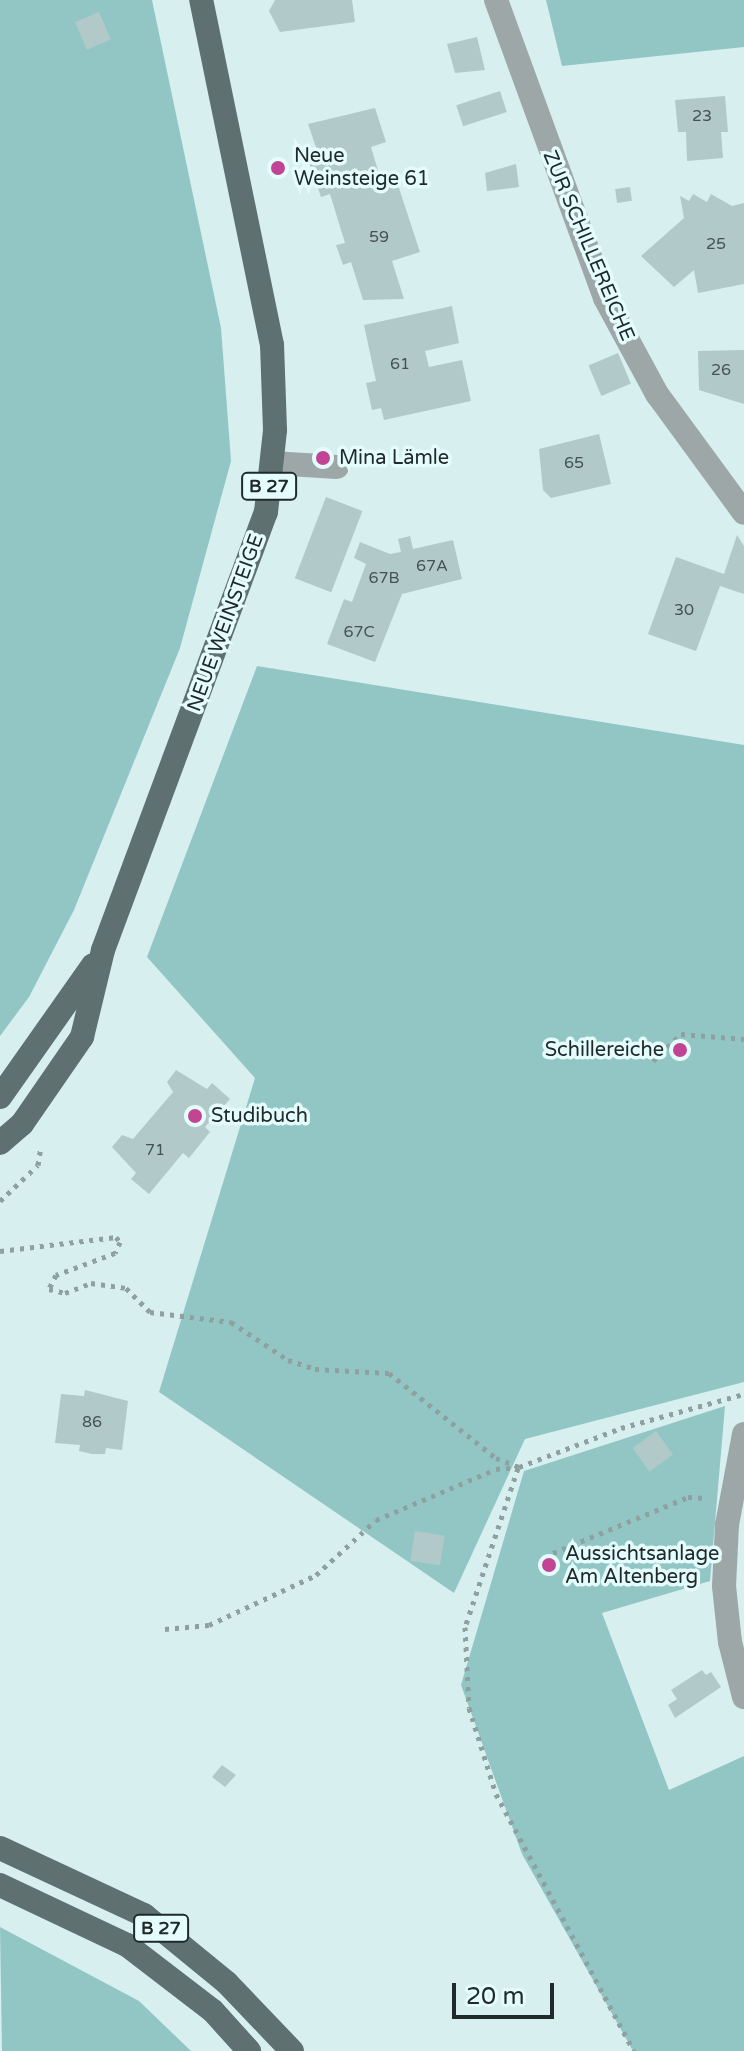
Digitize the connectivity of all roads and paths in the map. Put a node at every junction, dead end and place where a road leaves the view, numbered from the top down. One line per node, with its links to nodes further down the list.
1 (201, 0): 3 (main road, NEUE WEINSTEIGE / B 27)
2 (496, 0): 5 (street, ZUR SCHILLEREICHE)
3 (272, 463): 4 (street); 6 (main road, NEUE WEINSTEIGE / B 27)
4 (337, 467)
5 (744, 513)
6 (103, 950): 9 (main road, NEUE WEINSTEIGE / B 27); 10 (main road, NEUE WEINSTEIGE / B 27)
7 (744, 1039): 8 (path)
8 (653, 1061)
9 (0, 1097)
10 (0, 1143)
11 (22, 1181): 12 (path)
12 (0, 1201)
13 (0, 1251): 16 (path)
14 (744, 1394): 16 (path)
15 (744, 1434): 17 (street)
16 (519, 1467): 19 (path); 25 (path)
17 (731, 1499): 18 (path); 20 (street)
18 (553, 1553)
19 (165, 1629)
20 (744, 1697)
21 (0, 1848): 24 (main road, B 27)
22 (0, 1885): 23 (main road, B 27)
23 (249, 2051)
24 (292, 2051)
25 (634, 2051)

